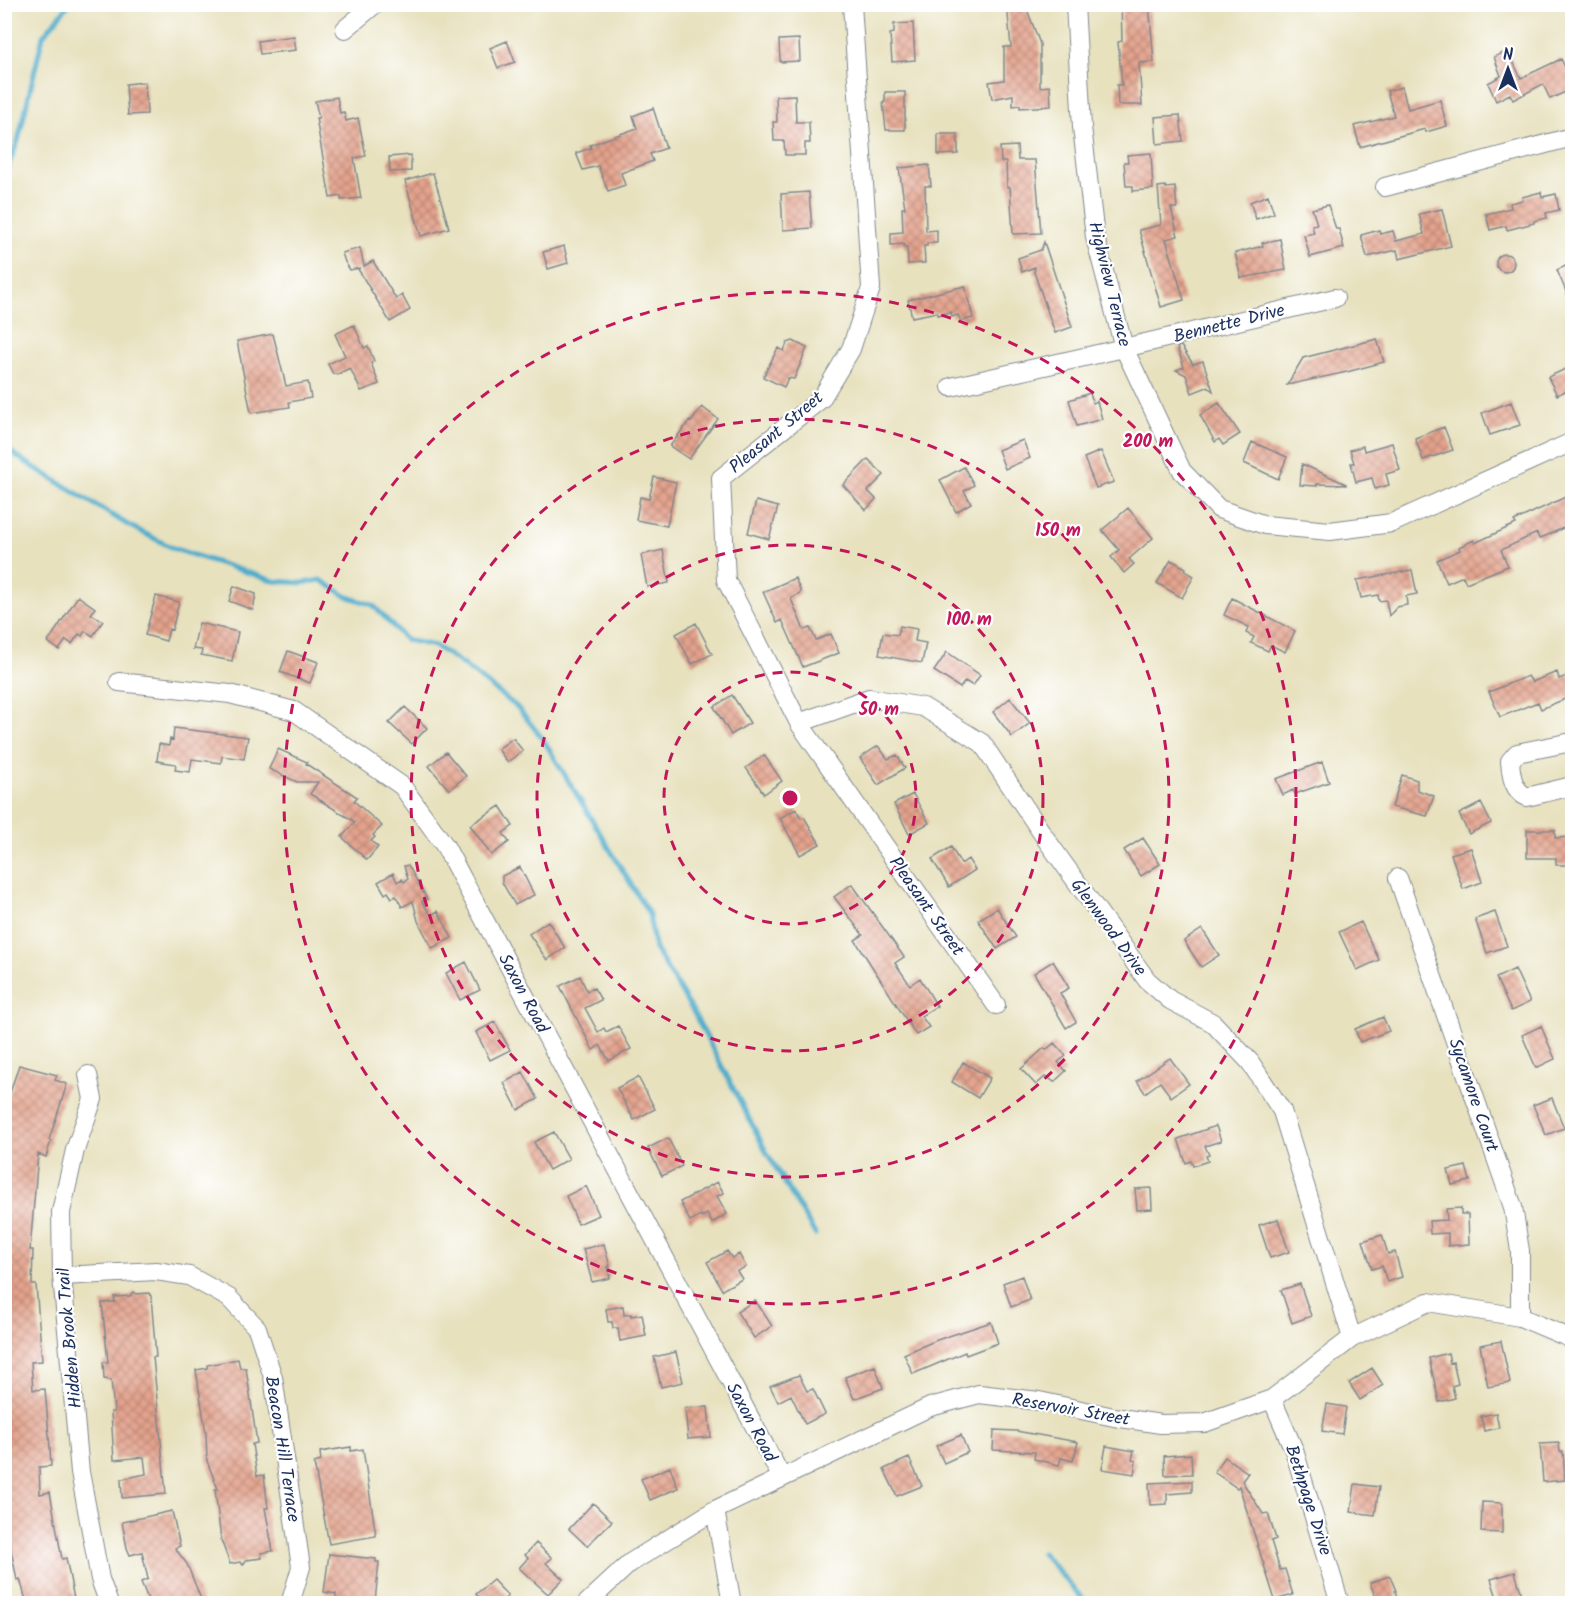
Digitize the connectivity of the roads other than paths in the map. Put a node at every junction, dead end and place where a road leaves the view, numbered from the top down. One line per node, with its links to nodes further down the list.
1 (375, 4): 4 (street)
2 (852, 4): 12 (street, Pleasant Street)
3 (1076, 4): 8 (street, Highview Terrace)
4 (345, 29)
5 (1572, 138): 6 (street)
6 (1385, 188)
7 (1335, 298): 8 (street, Bennette Drive)
8 (1124, 348): 9 (street, Bennette Drive); 10 (street, Highview Terrace)
9 (951, 387)
10 (1572, 442)
11 (119, 682): 23 (street, Saxon Road)
12 (799, 723): 16 (street, Pleasant Street); 20 (street, Glenwood Drive)
13 (1572, 742): 14 (street)
14 (1572, 786)
15 (1398, 878): 19 (street, Sycamore Court)
16 (996, 1005)
17 (88, 1074): 18 (street, Hidden Brook Trail)
18 (62, 1276): 25 (street, Hidden Brook Trail); 26 (street, Beacon Hill Terrace)
19 (1520, 1317): 20 (street, Reservoir Street); 21 (street, Reservoir Street)
20 (1352, 1338): 22 (street, Reservoir Street)
21 (1572, 1340)
22 (1272, 1399): 23 (street, Reservoir Street); 29 (street, Bethpage Drive)
23 (782, 1478): 24 (street, Reservoir Street)
24 (715, 1510): 27 (street, Reservoir Street); 28 (street)
25 (109, 1604)
26 (290, 1604)
27 (586, 1604)
28 (732, 1604)
29 (1340, 1604)

